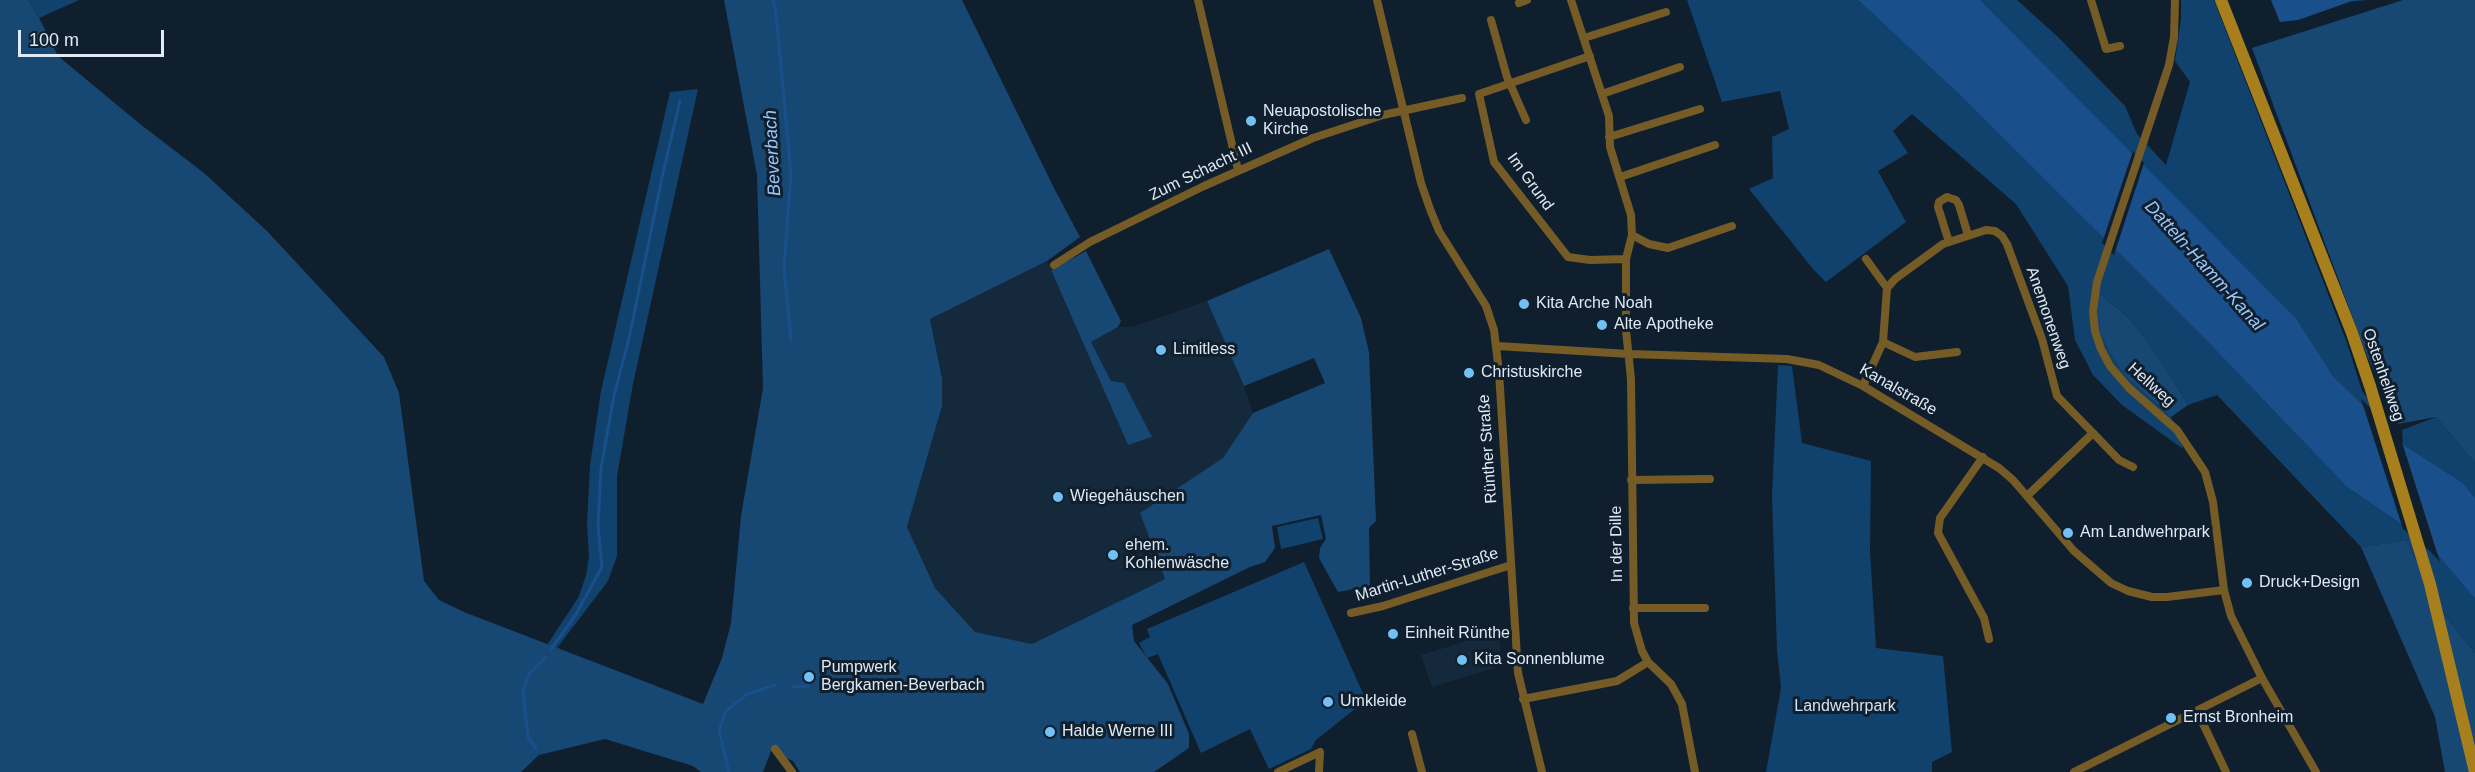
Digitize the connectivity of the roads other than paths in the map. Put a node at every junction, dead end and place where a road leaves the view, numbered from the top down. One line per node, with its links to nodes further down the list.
1 (1198, 0): 21 (street)
2 (1377, 0): 17 (street, Rünther Straße)
3 (1571, 0): 9 (street)
4 (2091, 0): 10 (street)
5 (2175, 0): 43 (street, Hellweg)
6 (2221, 0): 63 (main road, Ostenhellweg)
7 (1666, 12): 9 (street)
8 (1491, 20): 13 (street)
9 (1584, 38): 11 (street)
10 (2120, 46)
11 (1590, 56): 13 (street, Im Grund); 14 (street)
12 (1680, 67): 14 (street)
13 (1512, 84): 18 (street); 28 (street, Im Grund)
14 (1602, 94): 19 (street)
15 (1462, 98): 17 (street)
16 (1700, 109): 19 (street)
17 (1403, 111): 21 (street, Zum Schacht III); 32 (street, Rünther Straße)
18 (1526, 120)
19 (1609, 137): 22 (street)
20 (1714, 145): 22 (street)
21 (1238, 170): 29 (street, Zum Schacht III)
22 (1620, 177): 24 (street)
23 (1732, 226): 24 (street)
24 (1632, 235): 28 (street, In der Dille)
25 (1968, 235): 26 (street, Anemonenweg); 26 (street); 36 (street, Anemonenweg)
26 (1949, 242): 30 (street, Anemonenweg)
27 (1866, 259): 30 (street)
28 (1626, 260): 34 (street, In der Dille)
29 (1054, 265)
30 (1887, 288): 31 (street)
31 (1883, 342): 33 (street); 35 (street)
32 (1497, 346): 34 (street, Kanalstraße); 42 (street, Rünther Straße)
33 (1957, 352)
34 (1629, 354): 35 (street, Kanalstraße); 40 (street, In der Dille)
35 (1863, 386): 37 (street, Kanalstraße)
36 (2093, 433): 38 (street, Anemonenweg); 41 (street)
37 (1983, 457): 41 (street, Kanalstraße); 47 (street)
38 (2133, 467)
39 (1710, 479): 40 (street)
40 (1631, 480): 44 (street, In der Dille)
41 (2027, 495): 43 (street, Kanalstraße)
42 (1510, 565): 46 (street, Martin-Luther-Straße); 50 (street, Rünther Straße)
43 (2224, 590): 49 (street, Hellweg)
44 (1633, 608): 45 (street); 48 (street, In der Dille)
45 (1705, 608)
46 (1351, 613)
47 (1989, 639)
48 (1648, 662): 50 (street); 59 (street, In der Dille)
49 (2262, 678): 51 (street); 62 (street, Hellweg)
50 (1523, 699): 58 (street, Rünther Straße)
51 (2197, 711): 60 (street); 61 (street)
52 (1412, 734): 57 (street)
53 (775, 749): 54 (street)
54 (792, 772)
55 (1278, 772): 56 (street)
56 (1319, 772)
57 (1422, 772)
58 (1542, 772)
59 (1695, 772)
60 (2074, 772)
61 (2226, 772)
62 (2316, 772)
63 (2475, 772)

